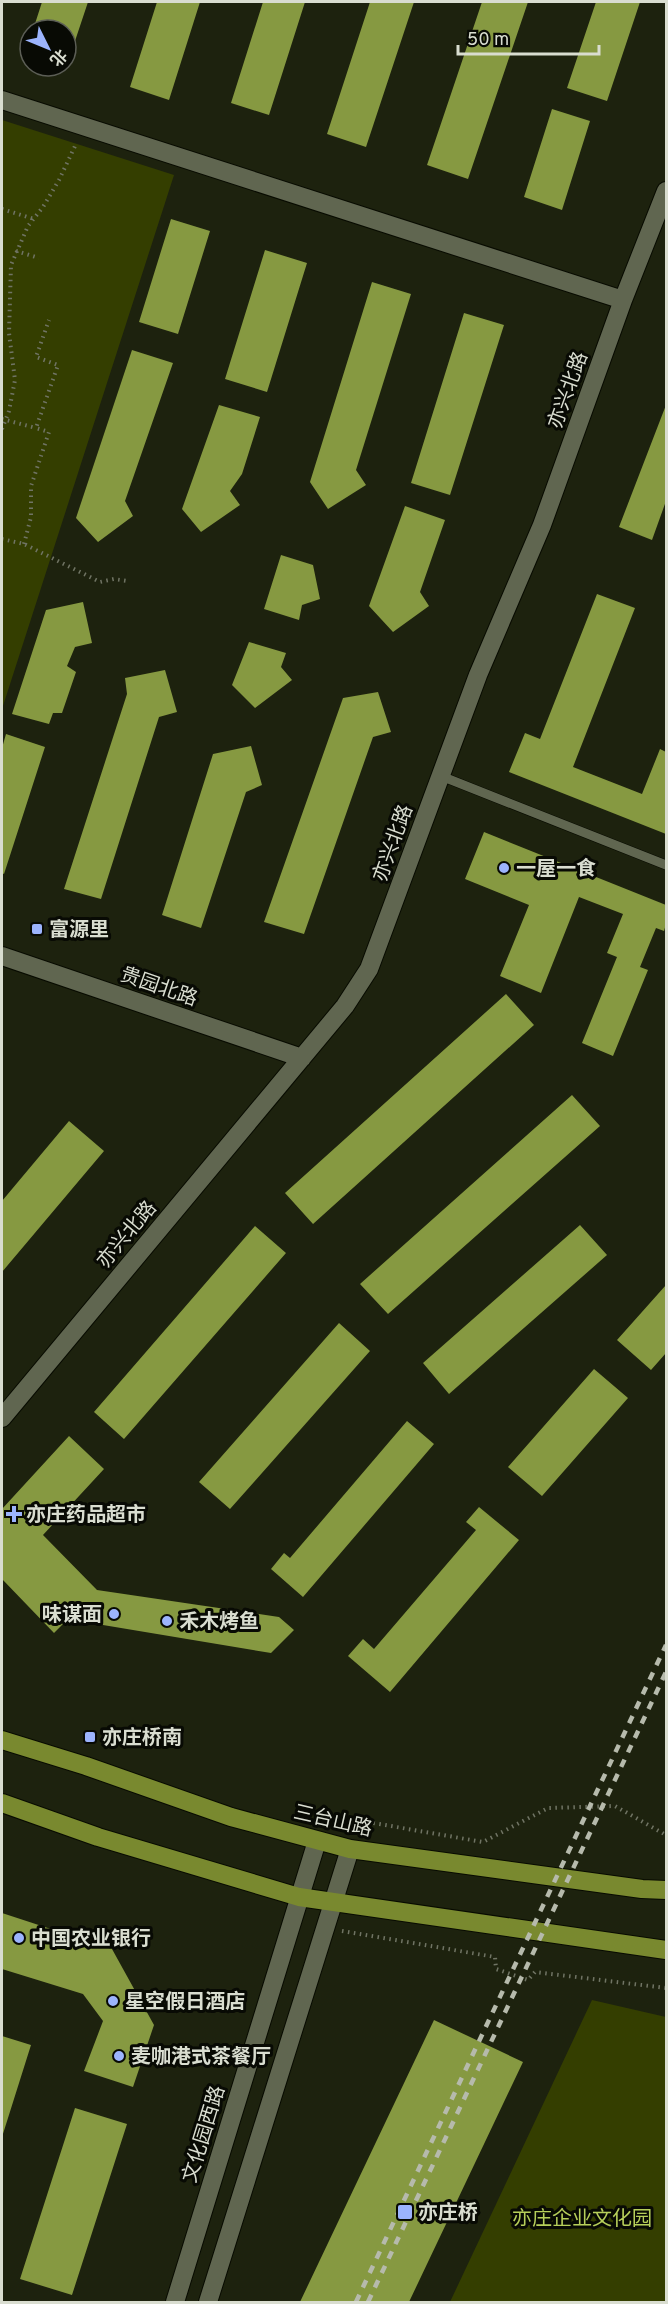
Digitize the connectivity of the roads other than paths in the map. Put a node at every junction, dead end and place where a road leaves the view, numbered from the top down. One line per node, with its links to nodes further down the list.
1 (2, 100): 3 (street)
2 (666, 191): 3 (street, 亦兴北路)
3 (623, 300): 4 (street, 亦兴北路)
4 (441, 776): 5 (lane); 7 (street, 亦兴北路)
5 (666, 865)
6 (2, 957): 7 (street, 贵园北路)
7 (302, 1058): 8 (street, 亦兴北路)
8 (2, 1418)
9 (2, 1740): 11 (main road, 三台山路)
10 (2, 1803): 14 (main road)
11 (317, 1841): 12 (main road, 三台山路); 14 (street, 文化园西路)
12 (350, 1849): 13 (main road, 三台山路); 15 (street)
13 (666, 1890)
14 (299, 1897): 15 (main road); 17 (street, 文化园西路)
15 (334, 1903): 16 (main road); 18 (street)
16 (666, 1950)
17 (175, 2302)
18 (208, 2302)

